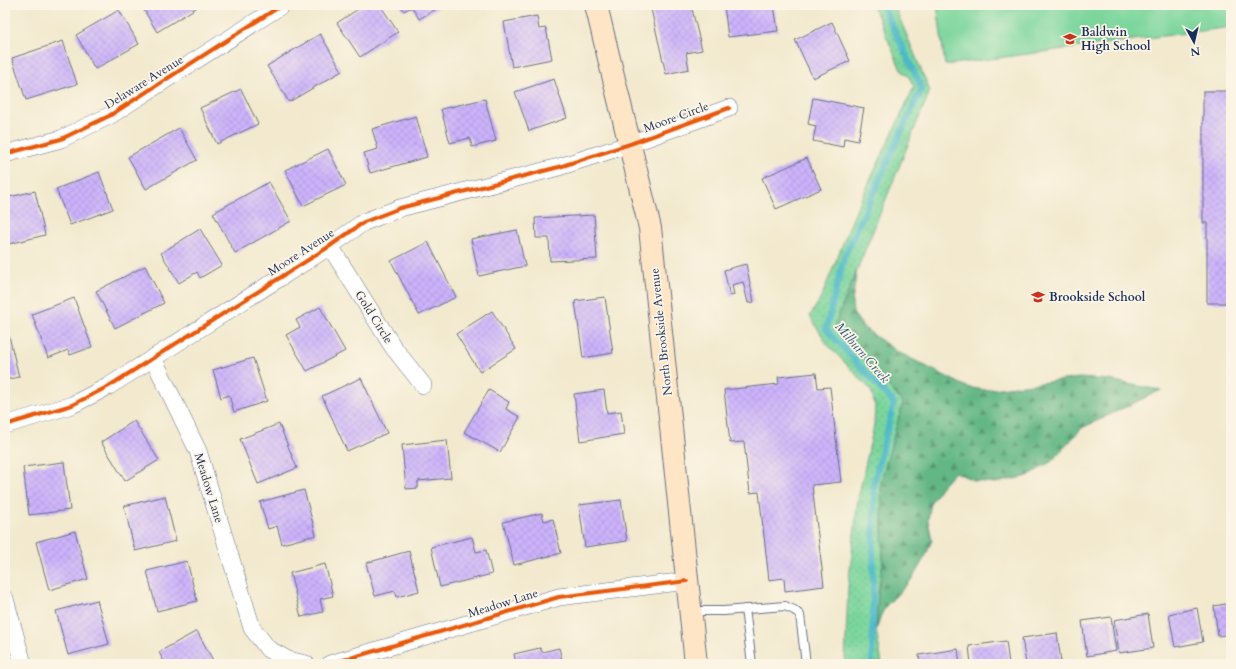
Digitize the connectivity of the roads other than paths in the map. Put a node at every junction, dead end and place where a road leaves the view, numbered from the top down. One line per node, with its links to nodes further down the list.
1 (282, 5): 5 (street, Delaware Avenue)
2 (596, 5): 4 (main road, North Brookside Avenue)
3 (729, 108): 4 (street, Moore Circle)
4 (630, 144): 6 (street, Moore Avenue); 10 (main road, North Brookside Avenue)
5 (5, 154)
6 (330, 246): 7 (street, Moore Avenue); 8 (street, Gold Circle)
7 (153, 358): 9 (street, Moore Avenue); 15 (street, Meadow Lane)
8 (422, 385)
9 (5, 425)
10 (687, 581): 13 (main road, North Brookside Avenue); 16 (street, Meadow Lane)
11 (5, 599): 14 (street)
12 (745, 610): 13 (lane); 18 (lane); 19 (lane)
13 (690, 611): 17 (main road, North Brookside Avenue)
14 (23, 664)
15 (306, 664)
16 (330, 664)
17 (696, 664)
18 (752, 664)
19 (806, 664)

